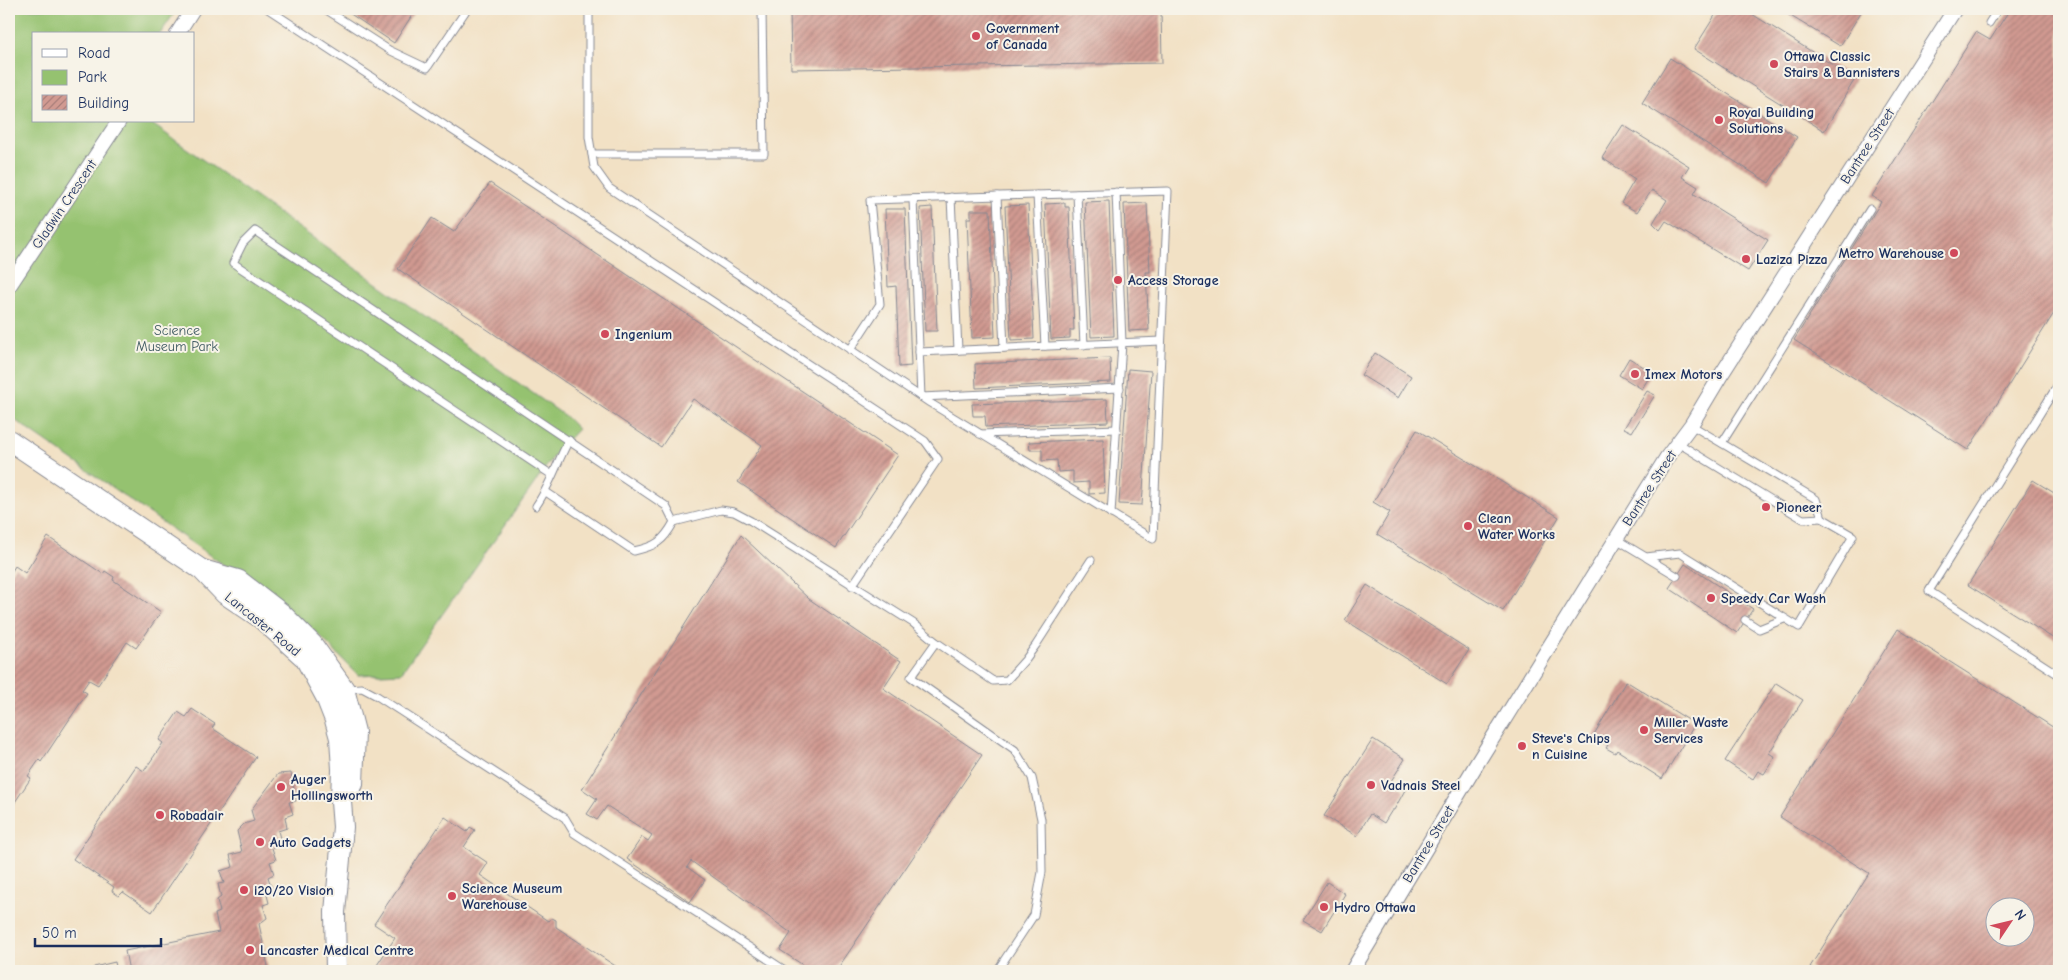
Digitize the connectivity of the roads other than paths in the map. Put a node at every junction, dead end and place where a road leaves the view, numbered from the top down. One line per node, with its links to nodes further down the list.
1 (193, 9): 10 (street)
2 (268, 9): 49 (lane)
3 (325, 9): 4 (lane)
4 (467, 9)
5 (589, 9): 12 (lane)
6 (762, 9): 12 (lane)
7 (1955, 9): 32 (street, Bantree Street)
8 (1998, 9): 9 (lane)
9 (1989, 23)
10 (178, 32)
11 (117, 122): 20 (street, Gladwin Crescent)
12 (592, 154): 26 (lane)
13 (1116, 192): 14 (lane); 21 (lane); 22 (lane)
14 (1077, 194): 15 (lane); 23 (lane)
15 (1038, 195): 16 (lane); 24 (lane)
16 (998, 196): 17 (lane); 25 (lane)
17 (950, 197): 18 (lane); 27 (lane)
18 (913, 199): 26 (lane); 28 (lane)
19 (1870, 209): 38 (lane)
20 (9, 286)
21 (1161, 342): 22 (lane); 42 (lane)
22 (1122, 343): 23 (lane); 30 (lane)
23 (1084, 345): 24 (lane)
24 (1045, 346): 25 (lane)
25 (1004, 348): 27 (lane)
26 (850, 350): 31 (lane)
27 (958, 350): 28 (lane)
28 (919, 352): 31 (lane)
29 (2059, 382): 53 (lane)
30 (1120, 388): 31 (lane); 33 (lane)
31 (921, 397): 34 (lane)
32 (1691, 425): 37 (street, Bantree Street); 38 (lane)
33 (1117, 429): 34 (lane); 42 (lane)
34 (980, 434): 42 (lane)
35 (9, 440): 54 (street, Lancaster Road)
36 (569, 440): 39 (lane); 39 (lane); 44 (lane)
37 (1678, 443): 43 (lane); 45 (street, Bantree Street)
38 (1722, 443): 43 (lane)
39 (552, 476): 40 (lane)
40 (546, 492): 41 (lane); 44 (lane)
41 (536, 506)
42 (1112, 514)
43 (1822, 518): 50 (lane)
44 (674, 522): 49 (lane)
45 (1616, 539): 46 (lane); 58 (street, Bantree Street)
46 (1646, 557): 48 (lane); 50 (lane)
47 (1091, 560): 52 (lane)
48 (1677, 576)
49 (852, 586): 52 (lane)
50 (1784, 618): 51 (lane)
51 (1745, 620)
52 (936, 642): 57 (lane)
53 (2059, 675)
54 (335, 693): 55 (street, Lancaster Road); 56 (lane)
55 (336, 971)
56 (786, 971)
57 (997, 971)
58 (1352, 971)

